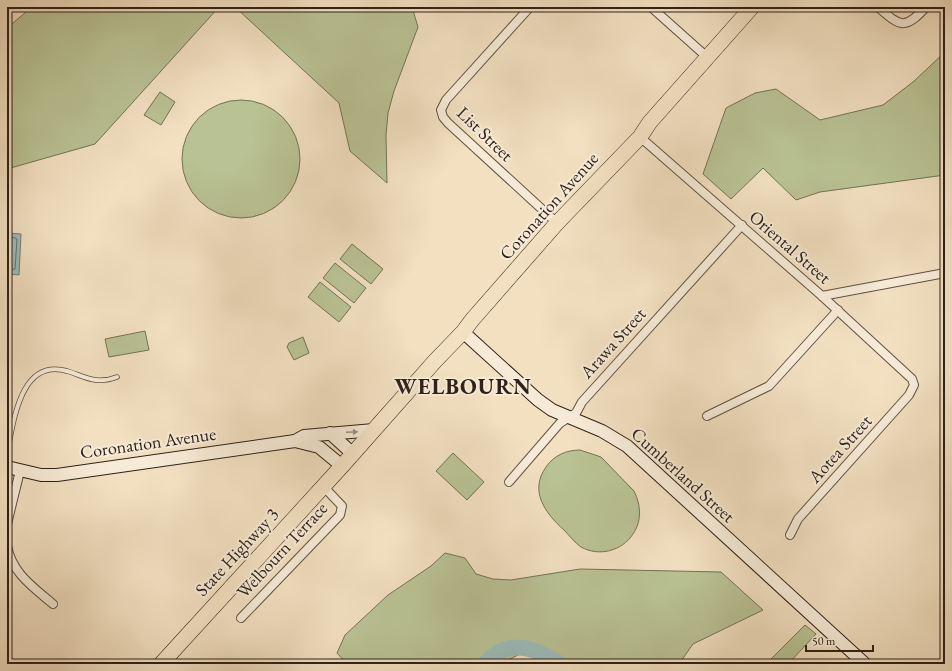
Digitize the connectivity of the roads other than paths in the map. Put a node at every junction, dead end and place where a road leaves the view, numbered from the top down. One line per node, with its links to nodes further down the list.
1 (530, 7): 8 (street, List Street)
2 (651, 7): 6 (street)
3 (752, 7): 6 (highway, Coronation Avenue)
4 (878, 7): 5 (street)
5 (926, 7)
6 (707, 57): 7 (highway, Coronation Avenue)
7 (640, 137): 8 (highway, Coronation Avenue); 9 (street, Oriental Street)
8 (557, 223): 13 (highway, Coronation Avenue)
9 (742, 225): 11 (street, Oriental Street); 17 (street, Arawa Street)
10 (945, 273): 11 (street)
11 (822, 296): 12 (street, Oriental Street)
12 (838, 310): 15 (street, Oriental Street); 16 (street)
13 (463, 332): 17 (main road, Cumberland Street); 18 (highway, Coronation Avenue)
14 (117, 376): 21 (lane)
15 (914, 385): 29 (street, Aotea Street)
16 (707, 416)
17 (569, 418): 26 (street, Arawa Street); 34 (main road, Cumberland Street)
18 (374, 430): 19 (main road, Coronation Avenue, one-way to 18); 22 (highway, Coronation Avenue)
19 (330, 433): 20 (main road, Coronation Avenue); 22 (main road)
20 (296, 441): 23 (main road, Coronation Avenue); 25 (main road, Coronation Avenue)
21 (7, 453)
22 (353, 454): 23 (highway, Coronation Avenue)
23 (342, 466): 27 (highway, State Highway 3)
24 (7, 467): 25 (main road, Coronation Avenue)
25 (20, 471): 28 (street)
26 (509, 482)
27 (323, 486): 32 (street, Welbourn Terrace); 33 (highway, State Highway 3)
28 (7, 524)
29 (790, 535)
30 (7, 546): 31 (street)
31 (53, 604)
32 (240, 618)
33 (161, 664)
34 (865, 664)

